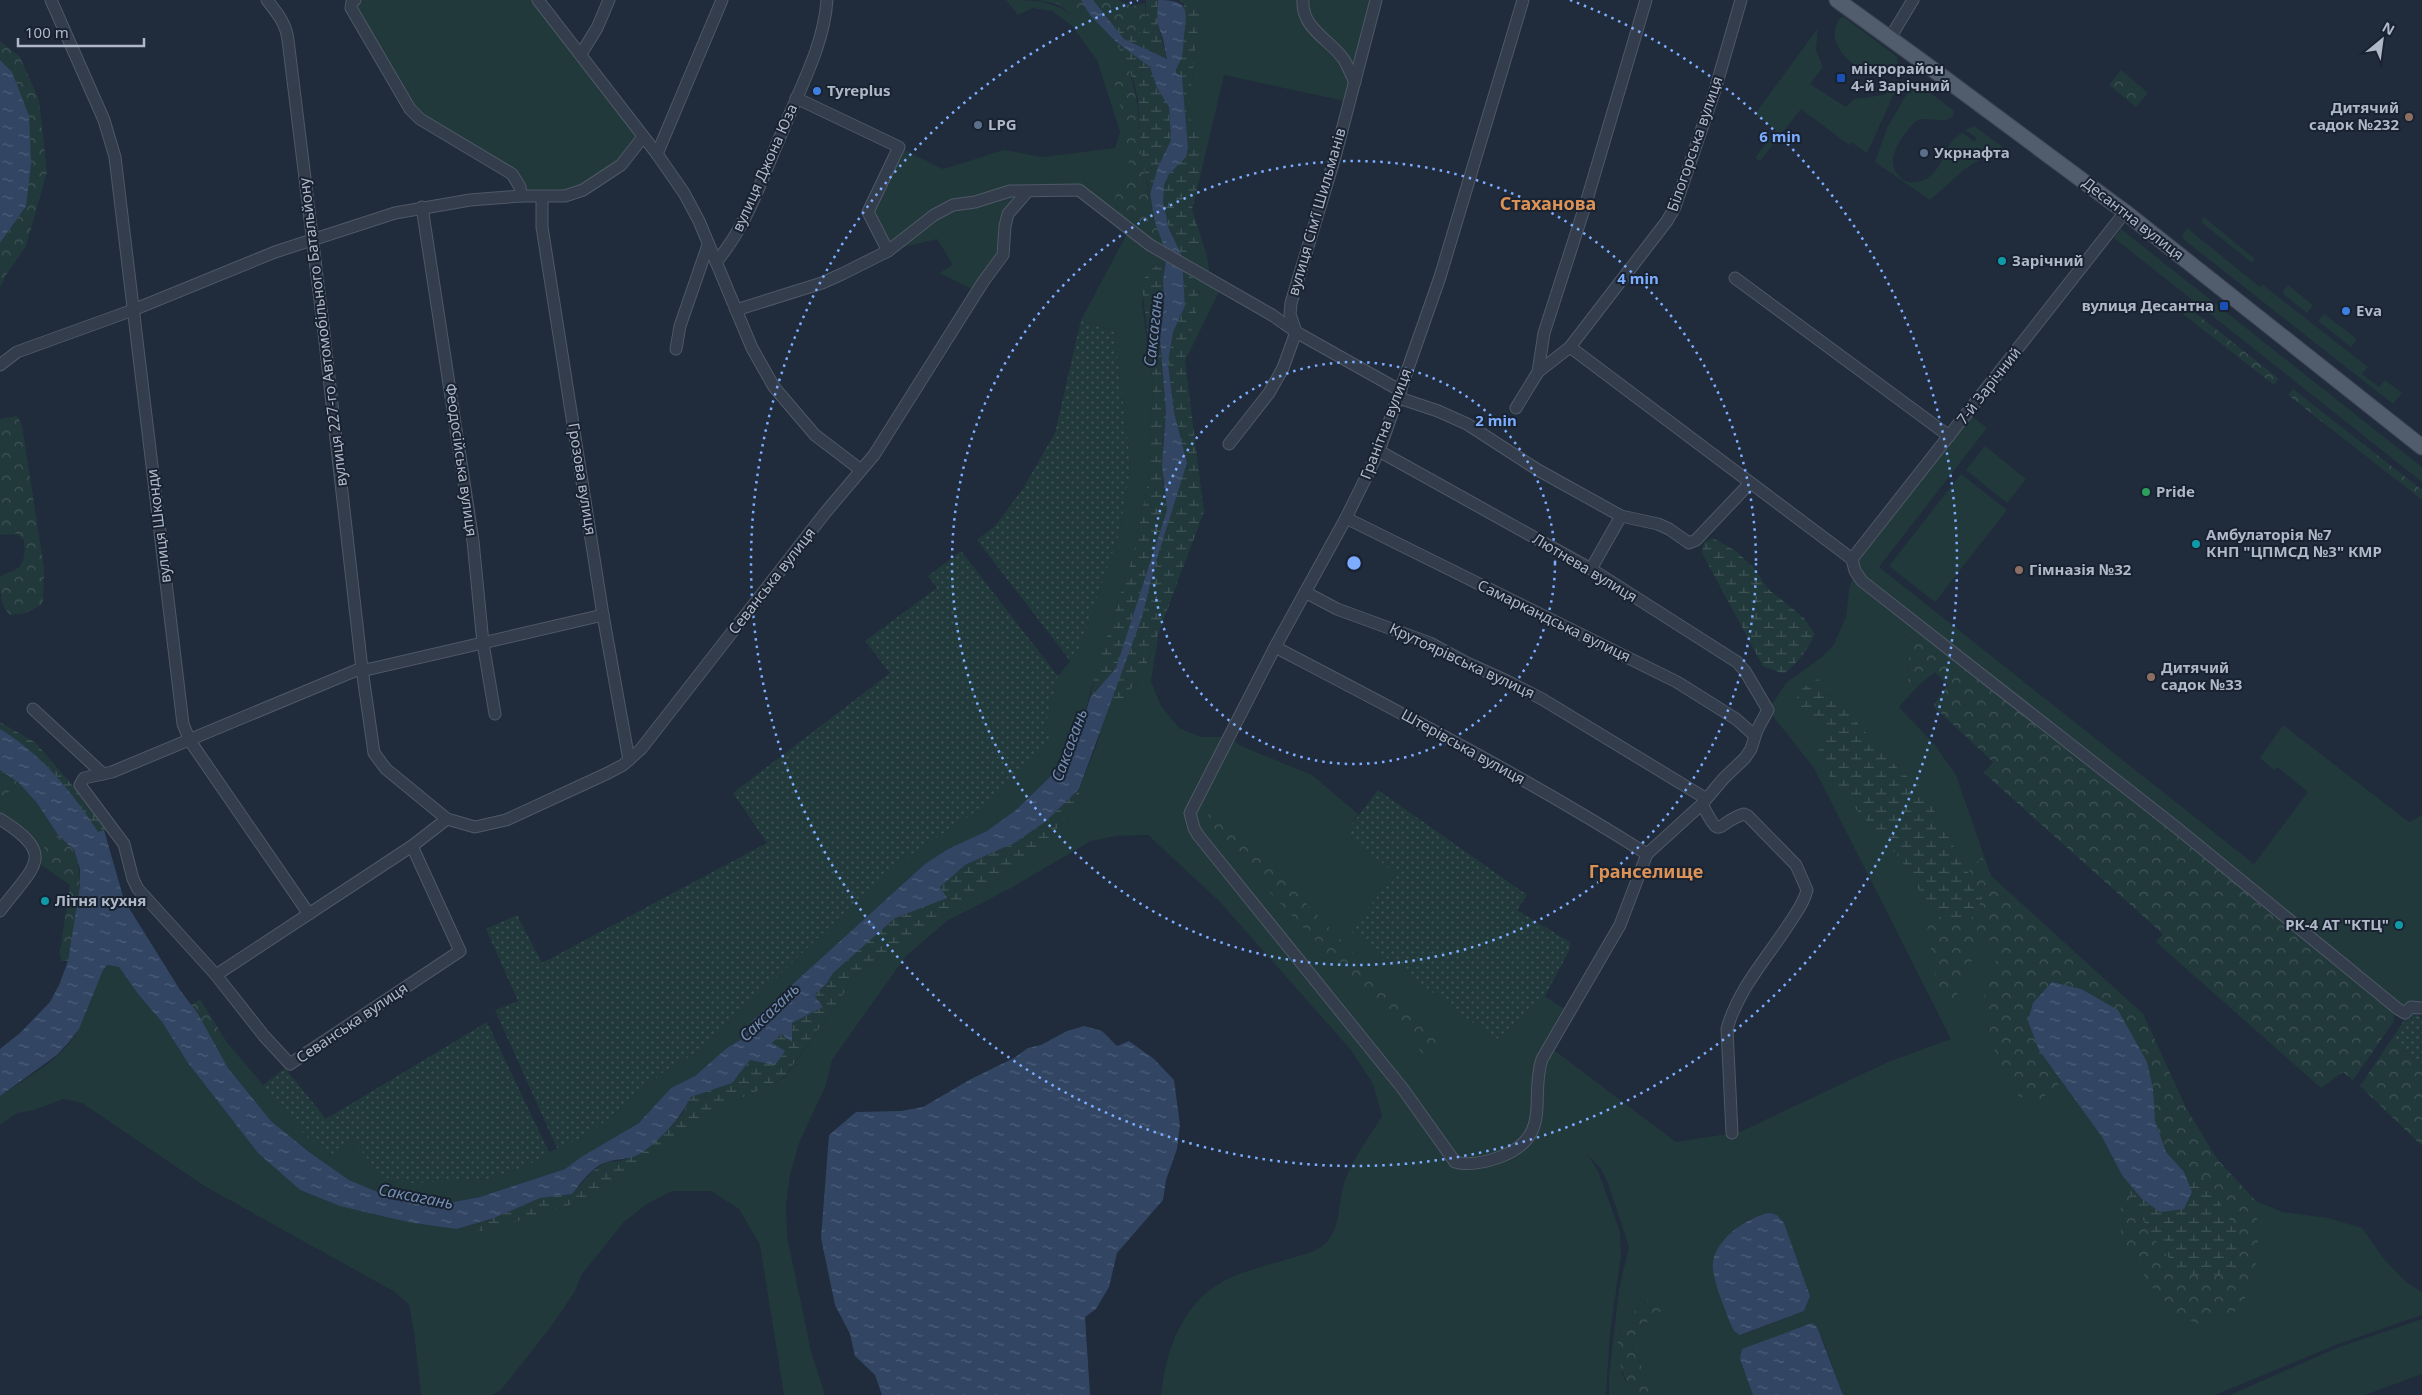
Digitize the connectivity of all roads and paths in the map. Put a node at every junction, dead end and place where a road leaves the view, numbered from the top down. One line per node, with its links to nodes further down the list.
1 (52, 0): 31 (street, вулиця Шконди)
2 (267, 0): 26 (street, вулиця 227-го Автомобільного Батальйону)
3 (355, 0): 22 (street)
4 (538, 0): 16 (street)
5 (609, 0): 16 (street)
6 (722, 0): 20 (street)
7 (827, 0): 18 (street, вулиця Джона Юза)
8 (1303, 0): 17 (street)
9 (1376, 0): 17 (street, вулиця Сімʼї Шильманів)
10 (1523, 0): 38 (street, Гранітна вулиця)
11 (1646, 0): 37 (street)
12 (1741, 0): 34 (street, Білогорська вулиця)
13 (1836, 0): 15 (main road, Десантна вулиця)
14 (1913, 0): 15 (street)
15 (1890, 38): 25 (main road, Десантна вулиця)
16 (581, 54): 19 (street)
17 (1355, 82): 33 (street, вулиця Сімʼї Шильманів)
18 (796, 98): 28 (street, вулиця Джона Юза); 29 (street, вулиця Джона Юза)
19 (643, 138): 20 (street); 23 (street)
20 (657, 154): 27 (street)
21 (1027, 192): 28 (street); 33 (street); 44 (street, Севанська вулиця)
22 (522, 196): 23 (street); 24 (street)
23 (542, 197): 51 (street, Грозова вулиця)
24 (422, 207): 26 (street); 52 (street, Феодосійська вулиця)
25 (2125, 212): 40 (street, 7-й Зарічний); 42 (main road, Десантна вулиця)
26 (312, 238): 31 (street); 54 (street, вулиця 227-го Автомобільного Батальйону)
27 (708, 245): 29 (street); 35 (street)
28 (888, 251): 32 (street)
29 (716, 262): 32 (street)
30 (1735, 278): 40 (street)
31 (133, 310): 36 (street); 58 (street, вулиця Шконди)
32 (736, 310): 44 (street)
33 (1296, 332): 38 (street); 41 (street)
34 (1570, 347): 37 (street, Білогорська вулиця); 45 (street)
35 (676, 349)
36 (0, 365)
37 (1538, 372): 39 (street)
38 (1400, 395): 43 (street, Гранітна вулиця); 46 (street)
39 (1516, 408)
40 (1949, 436): 48 (street, 7-й Зарічний)
41 (1229, 444)
42 (2422, 447)
43 (1379, 451): 47 (street, Гранітна вулиця); 49 (street, Лютнева вулиця)
44 (861, 470): 59 (street, Севанська вулиця)
45 (1750, 484): 46 (street); 48 (street)
46 (1620, 516): 49 (street)
47 (1346, 518): 50 (street, Гранітна вулиця); 57 (street, Самаркандська вулиця)
48 (1852, 558): 69 (street)
49 (1591, 569): 57 (street, Лютнева вулиця)
50 (1305, 592): 53 (street, Гранітна вулиця); 61 (street, Крутоярівська вулиця)
51 (602, 615): 52 (street); 59 (street, Грозова вулиця)
52 (483, 643): 54 (street); 56 (street, Феодосійська вулиця)
53 (1275, 647): 65 (street, Штерівська вулиця); 65 (street, Гранітна вулиця)
54 (362, 670): 58 (street); 63 (street, вулиця 227-го Автомобільного Батальйону)
55 (33, 709): 60 (street)
56 (495, 714)
57 (1754, 735): 61 (street)
58 (190, 741): 60 (street); 67 (street, вулиця Шконди)
59 (629, 760): 63 (street, Севанська вулиця)
60 (103, 774): 68 (street)
61 (1704, 801): 65 (street); 70 (street)
62 (0, 819): 66 (street)
63 (447, 819): 64 (street)
64 (412, 846): 67 (street); 68 (street, Севанська вулиця)
65 (1647, 854)
66 (0, 911)
67 (309, 914): 68 (street)
68 (216, 975)
69 (2422, 1006)
70 (1732, 1133)

